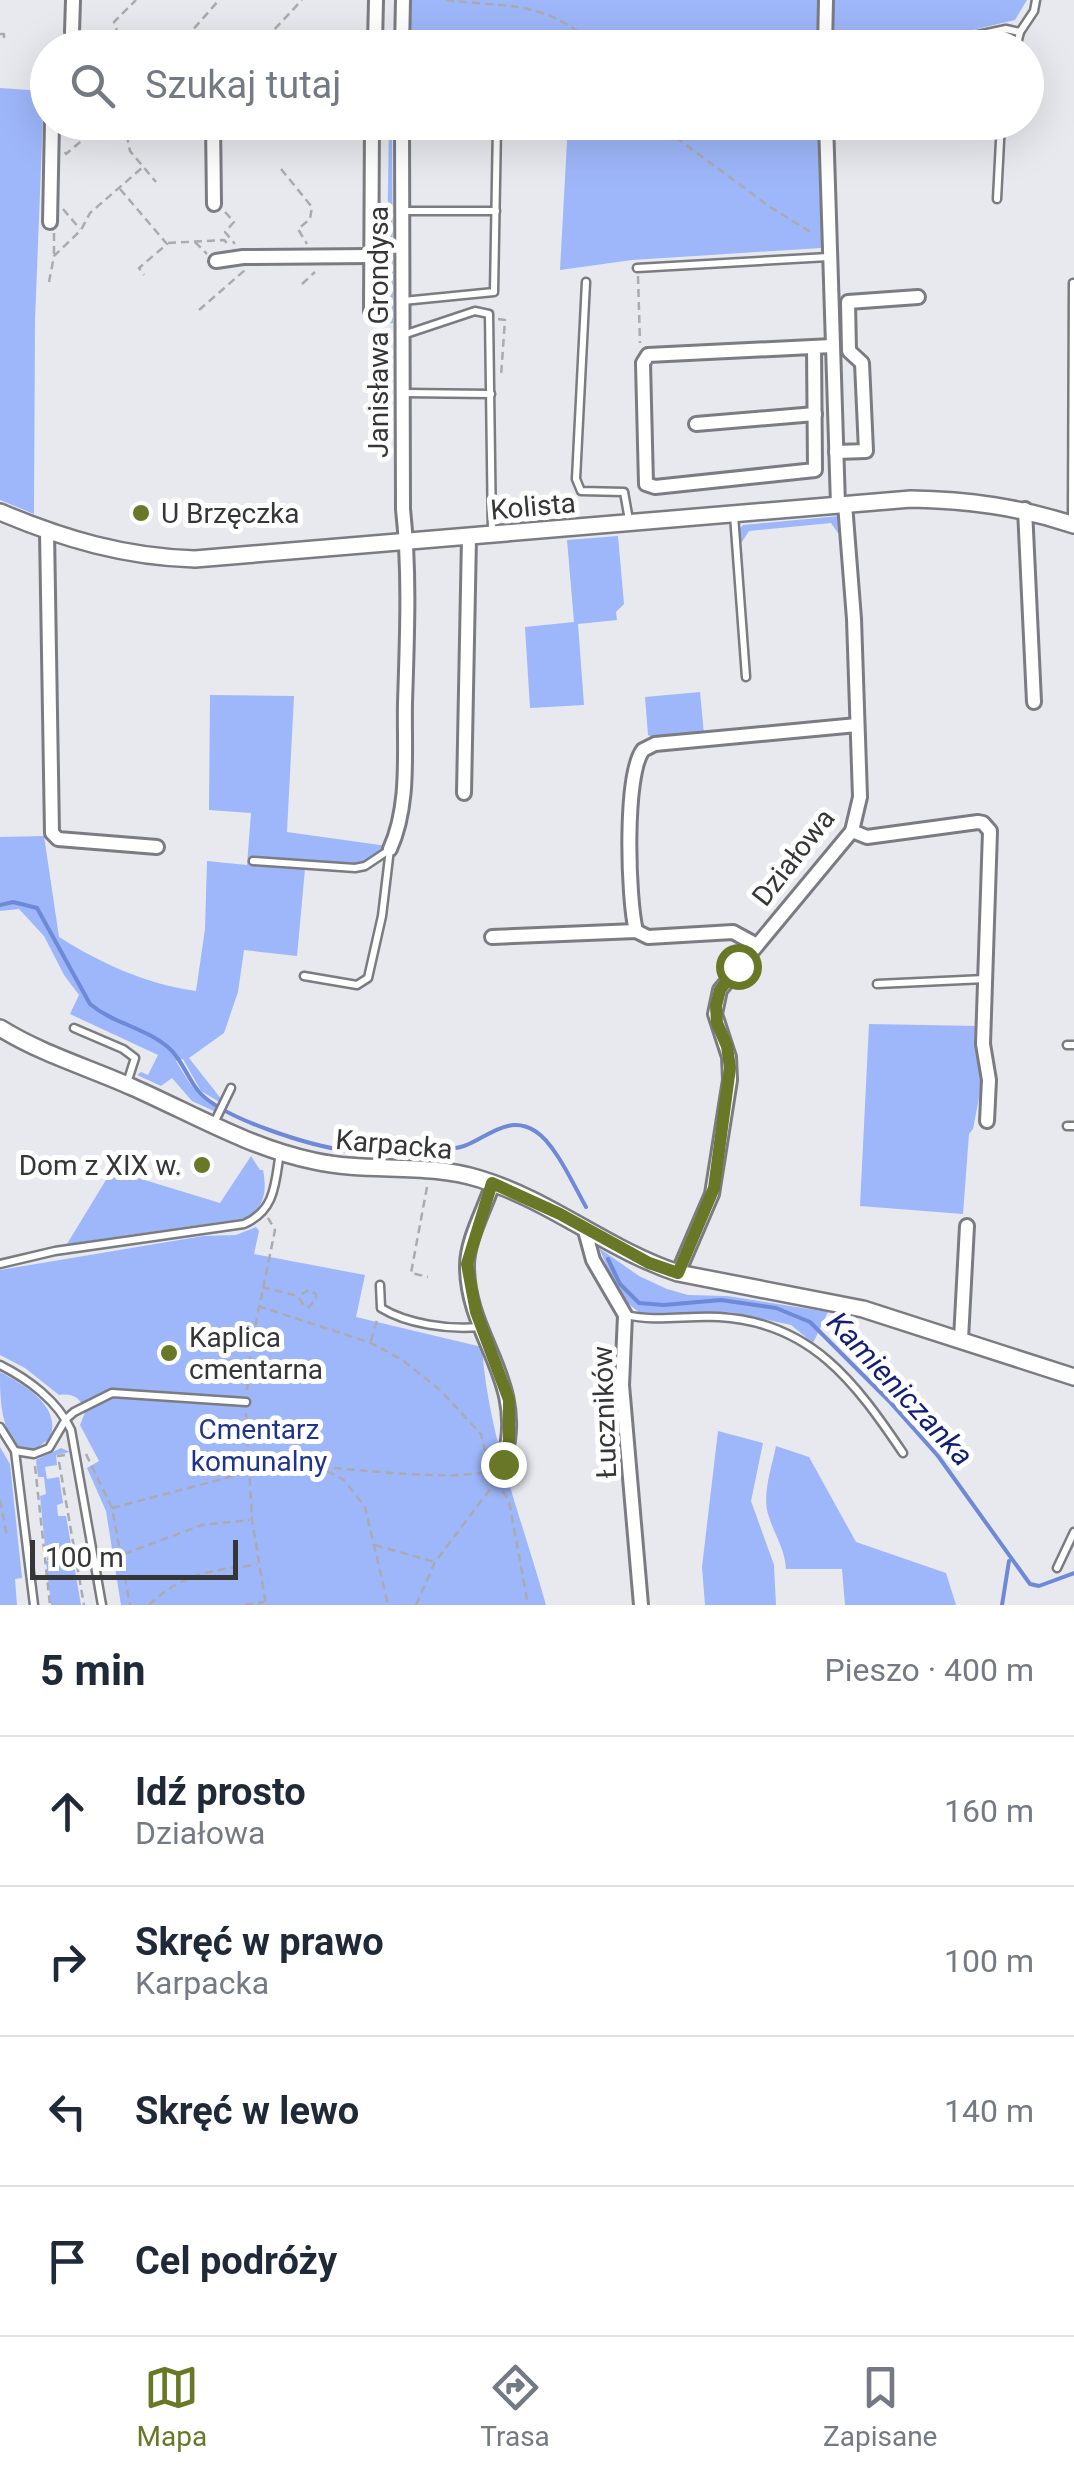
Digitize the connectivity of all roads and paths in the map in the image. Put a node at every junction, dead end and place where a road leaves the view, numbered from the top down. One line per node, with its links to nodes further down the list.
1 (74, 0): 10 (street)
2 (136, 0): 11 (path)
3 (219, 0): 12 (path)
4 (302, 0): 13 (path)
5 (376, 0): 14 (street)
6 (403, 0): 15 (street)
7 (446, 0): 16 (path)
8 (826, 0): 17 (street)
9 (1036, 0): 18 (lane)
10 (72, 30)
11 (118, 30)
12 (193, 30)
13 (274, 30)
14 (375, 30)
15 (402, 30)
16 (580, 30)
17 (826, 30)
18 (1021, 30)
19 (0, 34): 20 (path)
20 (4, 42)
21 (52, 140): 38 (street)
22 (58, 140): 23 (path)
23 (82, 140)
24 (128, 140): 32 (path)
25 (213, 140): 37 (street)
26 (372, 140): 48 (street)
27 (402, 140): 39 (street, Janisława Grondysa)
28 (496, 140): 40 (lane)
29 (679, 140): 46 (path)
30 (826, 140): 46 (street, Działowa)
31 (1000, 140): 36 (lane)
32 (143, 167): 34 (path); 35 (path)
33 (281, 169): 50 (path)
34 (156, 182)
35 (119, 188): 42 (path); 44 (path)
36 (997, 198)
37 (214, 204): 49 (path)
38 (50, 205): 41 (street); 42 (path)
39 (402, 211): 40 (lane); 58 (street, Janisława Grondysa)
40 (496, 211): 58 (lane)
41 (50, 222): 47 (path)
42 (81, 230): 47 (path)
43 (194, 240): 44 (path); 45 (path); 49 (path)
44 (167, 244): 53 (path)
45 (202, 250)
46 (828, 250): 52 (lane); 62 (street, Działowa)
47 (54, 256): 54 (path)
48 (371, 256): 50 (street); 60 (street)
49 (244, 257): 50 (street); 51 (street); 59 (path)
50 (317, 258)
51 (216, 261)
52 (638, 268): 64 (path)
53 (144, 274)
54 (49, 282)
55 (586, 282): 74 (lane)
56 (1073, 284): 75 (lane)
57 (918, 297): 69 (street)
58 (403, 302): 61 (street, Janisława Grondysa)
59 (199, 310)
60 (370, 311)
61 (403, 335): 65 (street, Janisława Grondysa); 66 (lane)
62 (832, 346): 63 (street); 69 (street, Działowa)
63 (814, 347): 64 (street); 67 (street)
64 (644, 358): 67 (street)
65 (403, 393): 66 (lane); 79 (street, Janisława Grondysa)
66 (491, 394): 77 (lane)
67 (815, 414): 68 (street)
68 (696, 424)
69 (836, 452): 70 (street, Działowa)
70 (842, 504): 71 (street, Kolista); 73 (street, Kolista); 82 (street, Działowa)
71 (1024, 509): 75 (street, Kolista); 81 (street)
72 (0, 512): 76 (street, Kolista)
73 (734, 514): 74 (street, Kolista); 80 (lane)
74 (629, 523): 77 (street, Kolista)
75 (1073, 524)
76 (47, 532): 79 (street, Kolista); 85 (street)
77 (492, 534): 78 (street, Kolista)
78 (469, 536): 79 (street, Kolista); 83 (street)
79 (407, 542): 86 (street, Janisława Grondysa)
80 (746, 678)
81 (1034, 702)
82 (857, 726): 84 (street, Działowa); 88 (street)
83 (464, 793)
84 (852, 831): 90 (street, Działowa); 92 (street)
85 (156, 846)
86 (390, 849): 87 (lane); 91 (lane)
87 (254, 861)
88 (636, 932): 89 (street); 90 (street)
89 (492, 936)
90 (756, 944): 107 (street, Działowa)
91 (304, 976)
92 (986, 978): 93 (lane); 99 (street)
93 (877, 984)
94 (0, 1028): 96 (street, Karpacka)
95 (74, 1028): 96 (lane)
96 (126, 1084): 98 (street, Karpacka)
97 (231, 1088): 98 (lane)
98 (217, 1119): 100 (street, Karpacka)
99 (987, 1122)
100 (280, 1152): 102 (street, Karpacka); 103 (lane)
101 (428, 1180): 108 (path)
102 (492, 1183): 105 (street, Karpacka); 115 (street)
103 (265, 1212): 106 (lane); 110 (path)
104 (967, 1226): 116 (street)
105 (584, 1227): 107 (street, Karpacka); 114 (street, Łuczników)
106 (0, 1264)
107 (678, 1273): 116 (street, Karpacka)
108 (428, 1277)
109 (380, 1284): 113 (lane)
110 (262, 1287): 111 (path); 112 (path)
111 (298, 1296)
112 (258, 1306): 117 (path); 120 (path)
113 (380, 1308): 115 (lane); 117 (path)
114 (625, 1314): 125 (lane); 156 (street, Łuczników)
115 (481, 1326): 128 (street)
116 (961, 1339): 119 (street, Karpacka)
117 (371, 1343): 131 (path)
118 (0, 1365): 121 (lane)
119 (1074, 1377)
120 (246, 1402): 121 (lane); 130 (path)
121 (66, 1419): 123 (lane); 127 (lane)
122 (0, 1426): 124 (lane)
123 (74, 1442): 126 (lane); 134 (path)
124 (15, 1452): 127 (lane); 146 (lane)
125 (903, 1452)
126 (76, 1453): 140 (path); 149 (lane)
127 (34, 1454): 141 (path)
128 (505, 1456): 131 (path)
129 (320, 1467): 130 (path); 131 (path); 138 (path)
130 (249, 1472): 134 (path); 135 (path)
131 (490, 1472): 132 (path)
132 (495, 1482): 142 (path); 155 (path)
133 (0, 1500): 137 (path)
134 (112, 1508): 139 (path)
135 (252, 1520): 139 (path); 143 (path)
136 (1074, 1532): 144 (lane)
137 (7, 1537)
138 (374, 1544): 142 (path); 153 (path)
139 (121, 1556): 150 (path)
140 (76, 1557): 141 (path); 148 (path)
141 (45, 1559): 147 (path)
142 (435, 1562): 154 (path)
143 (259, 1565): 145 (path); 151 (path)
144 (1057, 1568)
145 (265, 1603): 152 (path)
146 (34, 1605)
147 (50, 1605)
148 (84, 1605)
149 (102, 1605)
150 (130, 1605)
151 (149, 1605)
152 (245, 1605)
153 (388, 1605)
154 (416, 1605)
155 (528, 1605)
156 (641, 1605)

